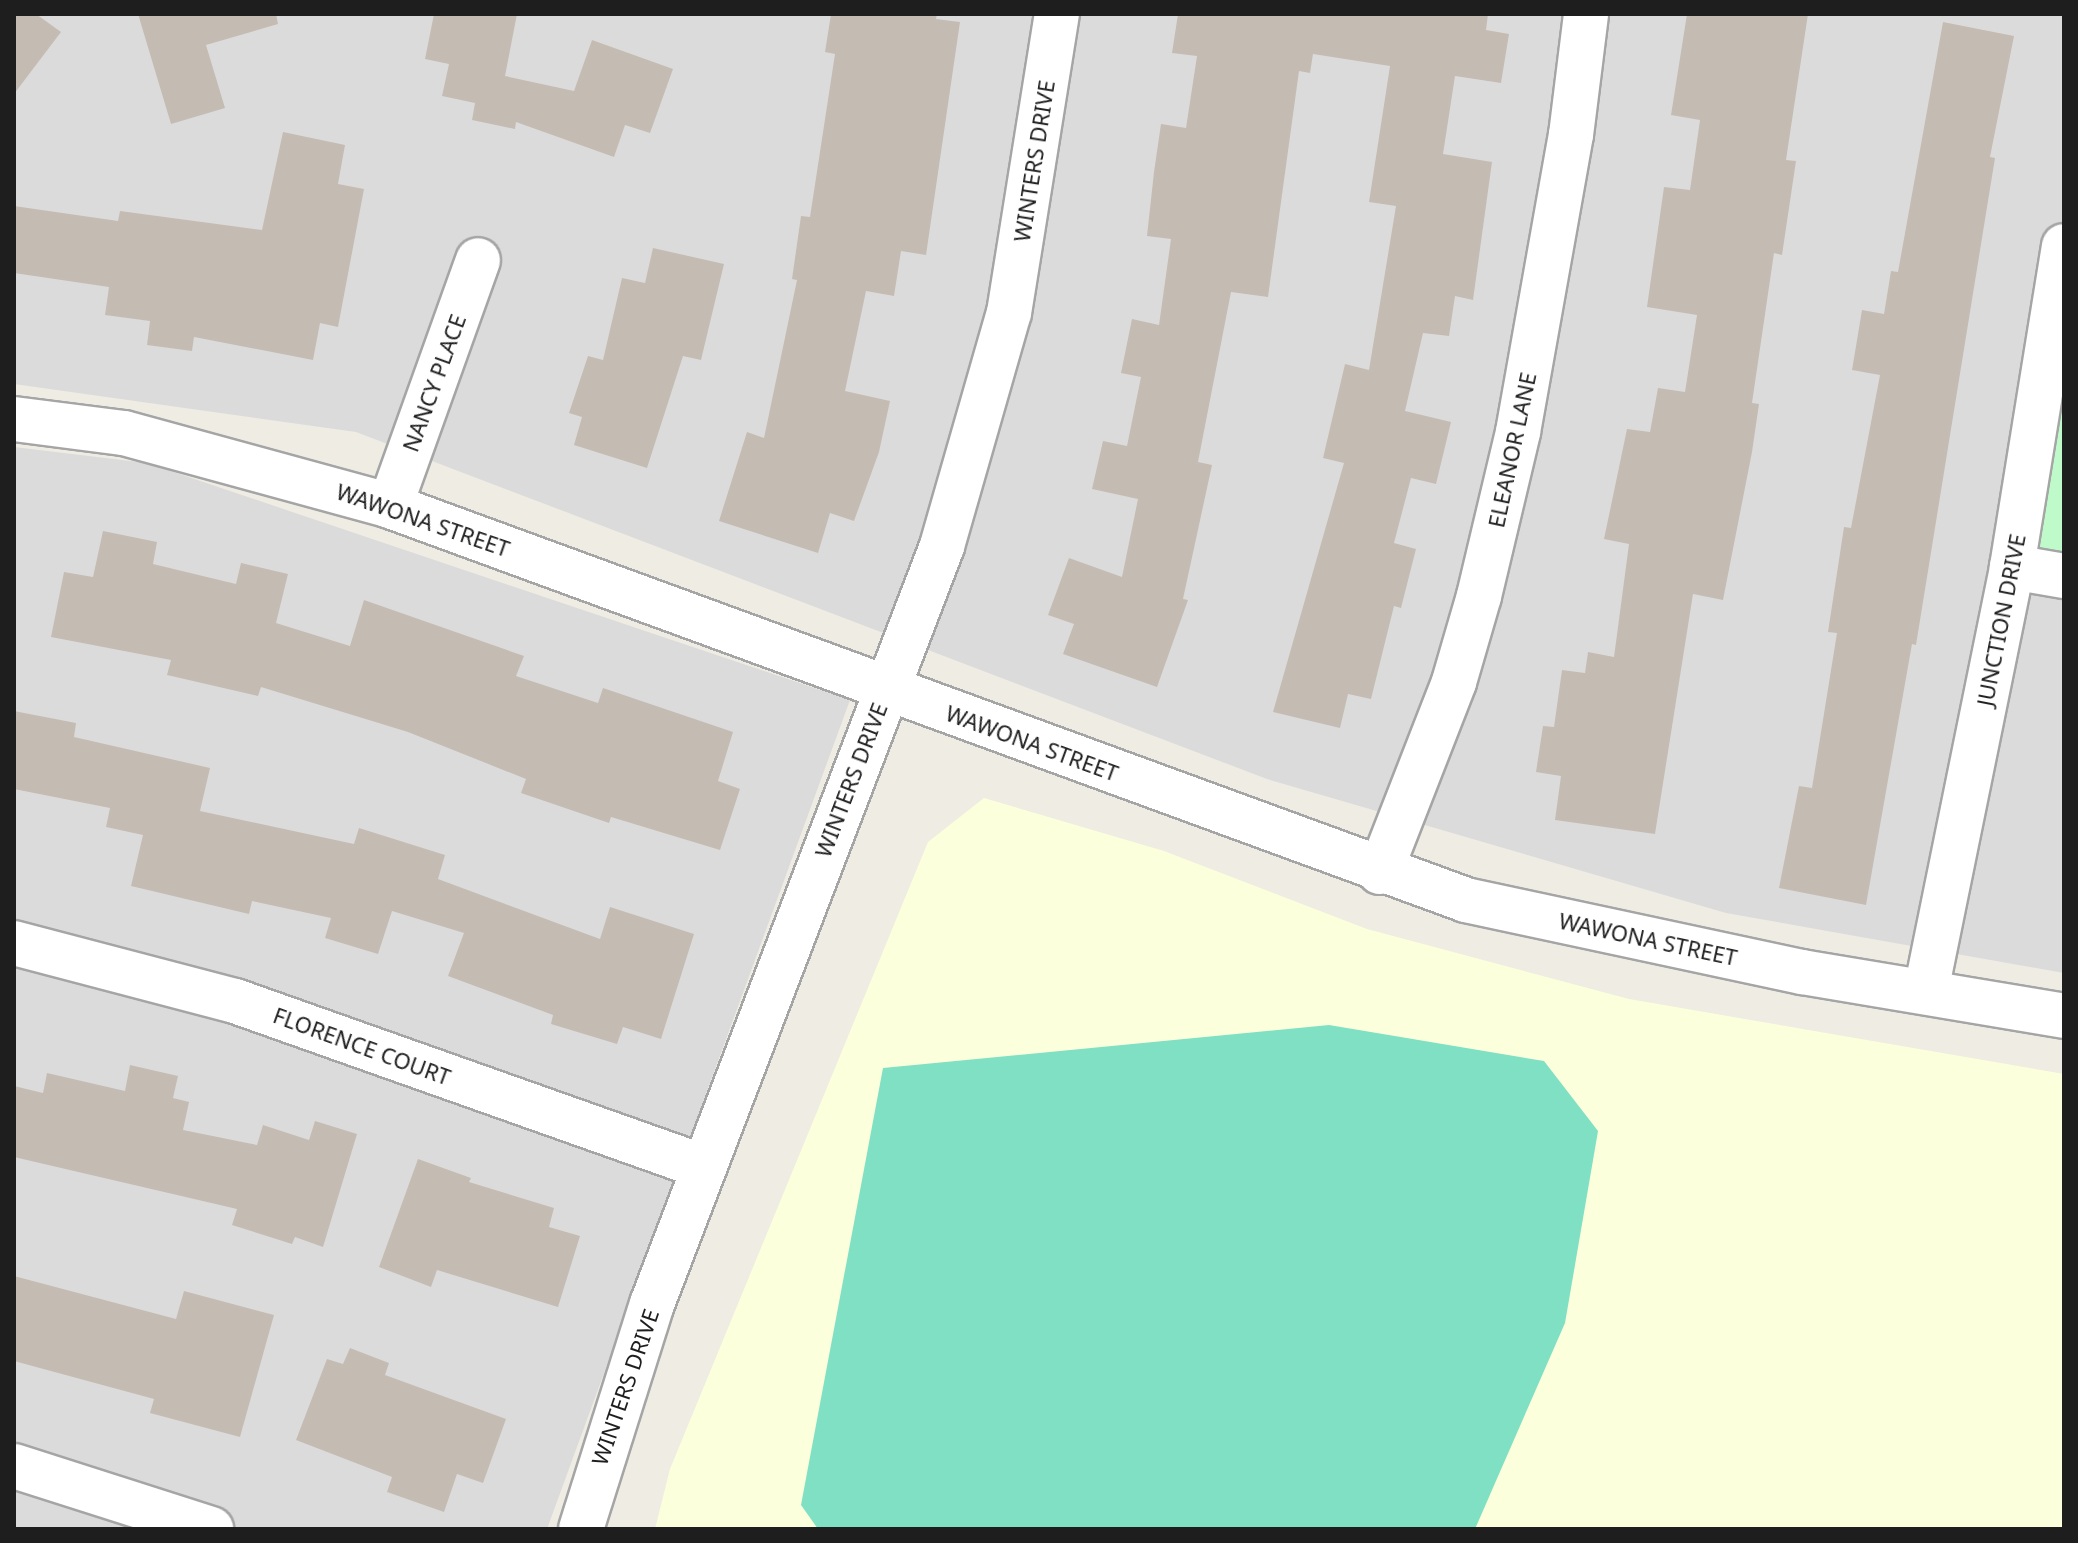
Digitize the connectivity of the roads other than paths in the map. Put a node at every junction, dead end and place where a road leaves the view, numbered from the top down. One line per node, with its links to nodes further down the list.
1 (1057, 14): 9 (street, WINTERS DRIVE)
2 (1586, 14): 10 (street, ELEANOR LANE)
3 (2064, 246): 7 (street, JUNCTION DRIVE)
4 (478, 260): 6 (street, NANCY PLACE)
5 (14, 419): 6 (street, WAWONA STREET)
6 (390, 506): 9 (street, WAWONA STREET)
7 (2012, 567): 8 (street); 12 (street, JUNCTION DRIVE)
8 (2064, 576)
9 (885, 689): 10 (street, WAWONA STREET); 14 (street, WINTERS DRIVE)
10 (1380, 872): 12 (street, WAWONA STREET)
11 (14, 943): 14 (street, FLORENCE COURT)
12 (1926, 991): 13 (street, WAWONA STREET)
13 (2064, 1016)
14 (705, 1167): 17 (street, WINTERS DRIVE)
15 (14, 1466): 16 (street)
16 (211, 1529)
17 (581, 1529)

